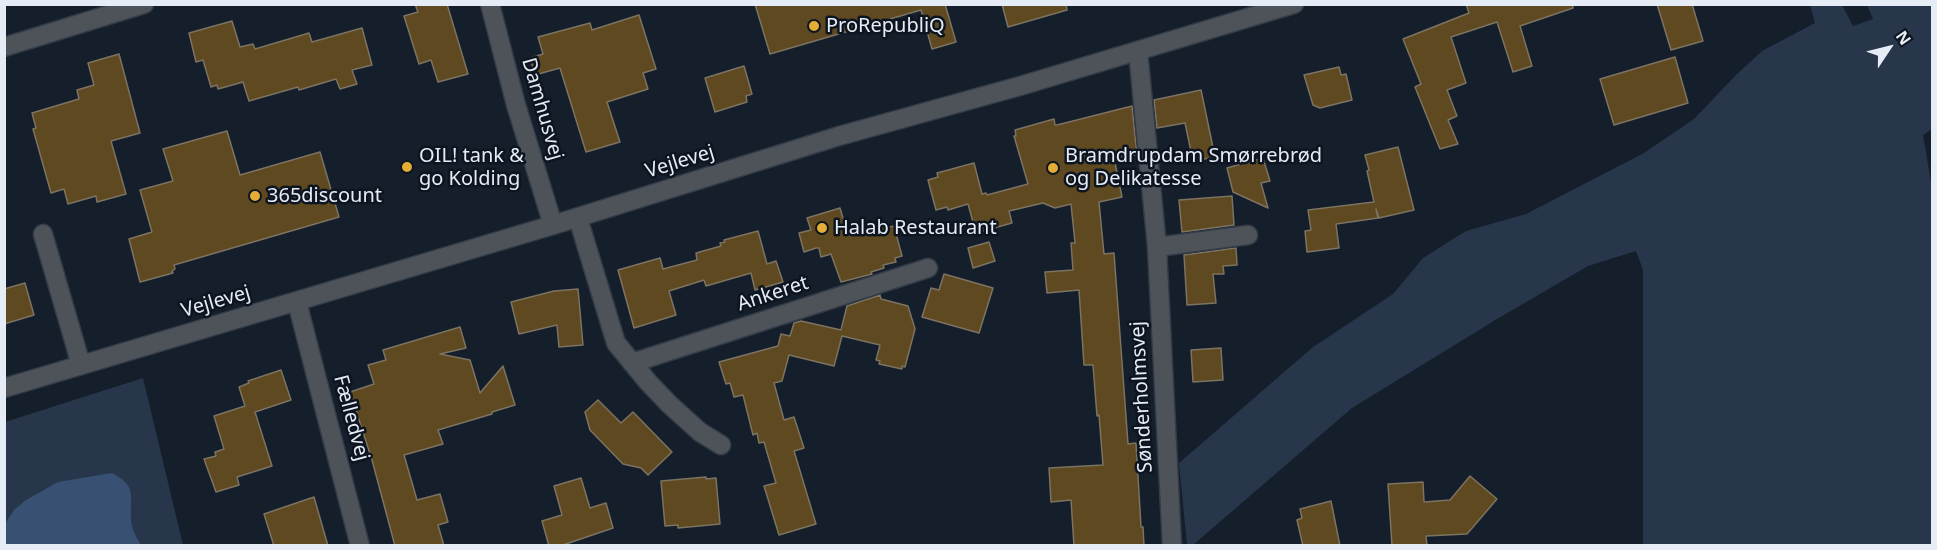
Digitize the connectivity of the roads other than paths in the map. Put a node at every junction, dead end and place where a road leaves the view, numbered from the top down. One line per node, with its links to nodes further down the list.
1 (144, 4): 4 (street)
2 (490, 4): 7 (street, Damhusvej)
3 (1294, 4): 5 (street, Vejlevej)
4 (4, 47)
5 (1138, 51): 6 (street, Vejlevej); 10 (street, Sønderholmsvej)
6 (578, 218): 7 (street, Vejlevej); 13 (street)
7 (553, 225): 12 (street, Vejlevej)
8 (43, 234): 14 (street)
9 (1248, 235): 10 (street)
10 (1157, 247): 18 (street, Sønderholmsvej)
11 (928, 268): 13 (street, Ankeret)
12 (297, 302): 14 (street, Vejlevej); 17 (street, Fælledvej)
13 (632, 363): 16 (street)
14 (81, 365): 15 (street, Vejlevej)
15 (4, 388)
16 (721, 445)
17 (360, 546)
18 (1172, 546)

